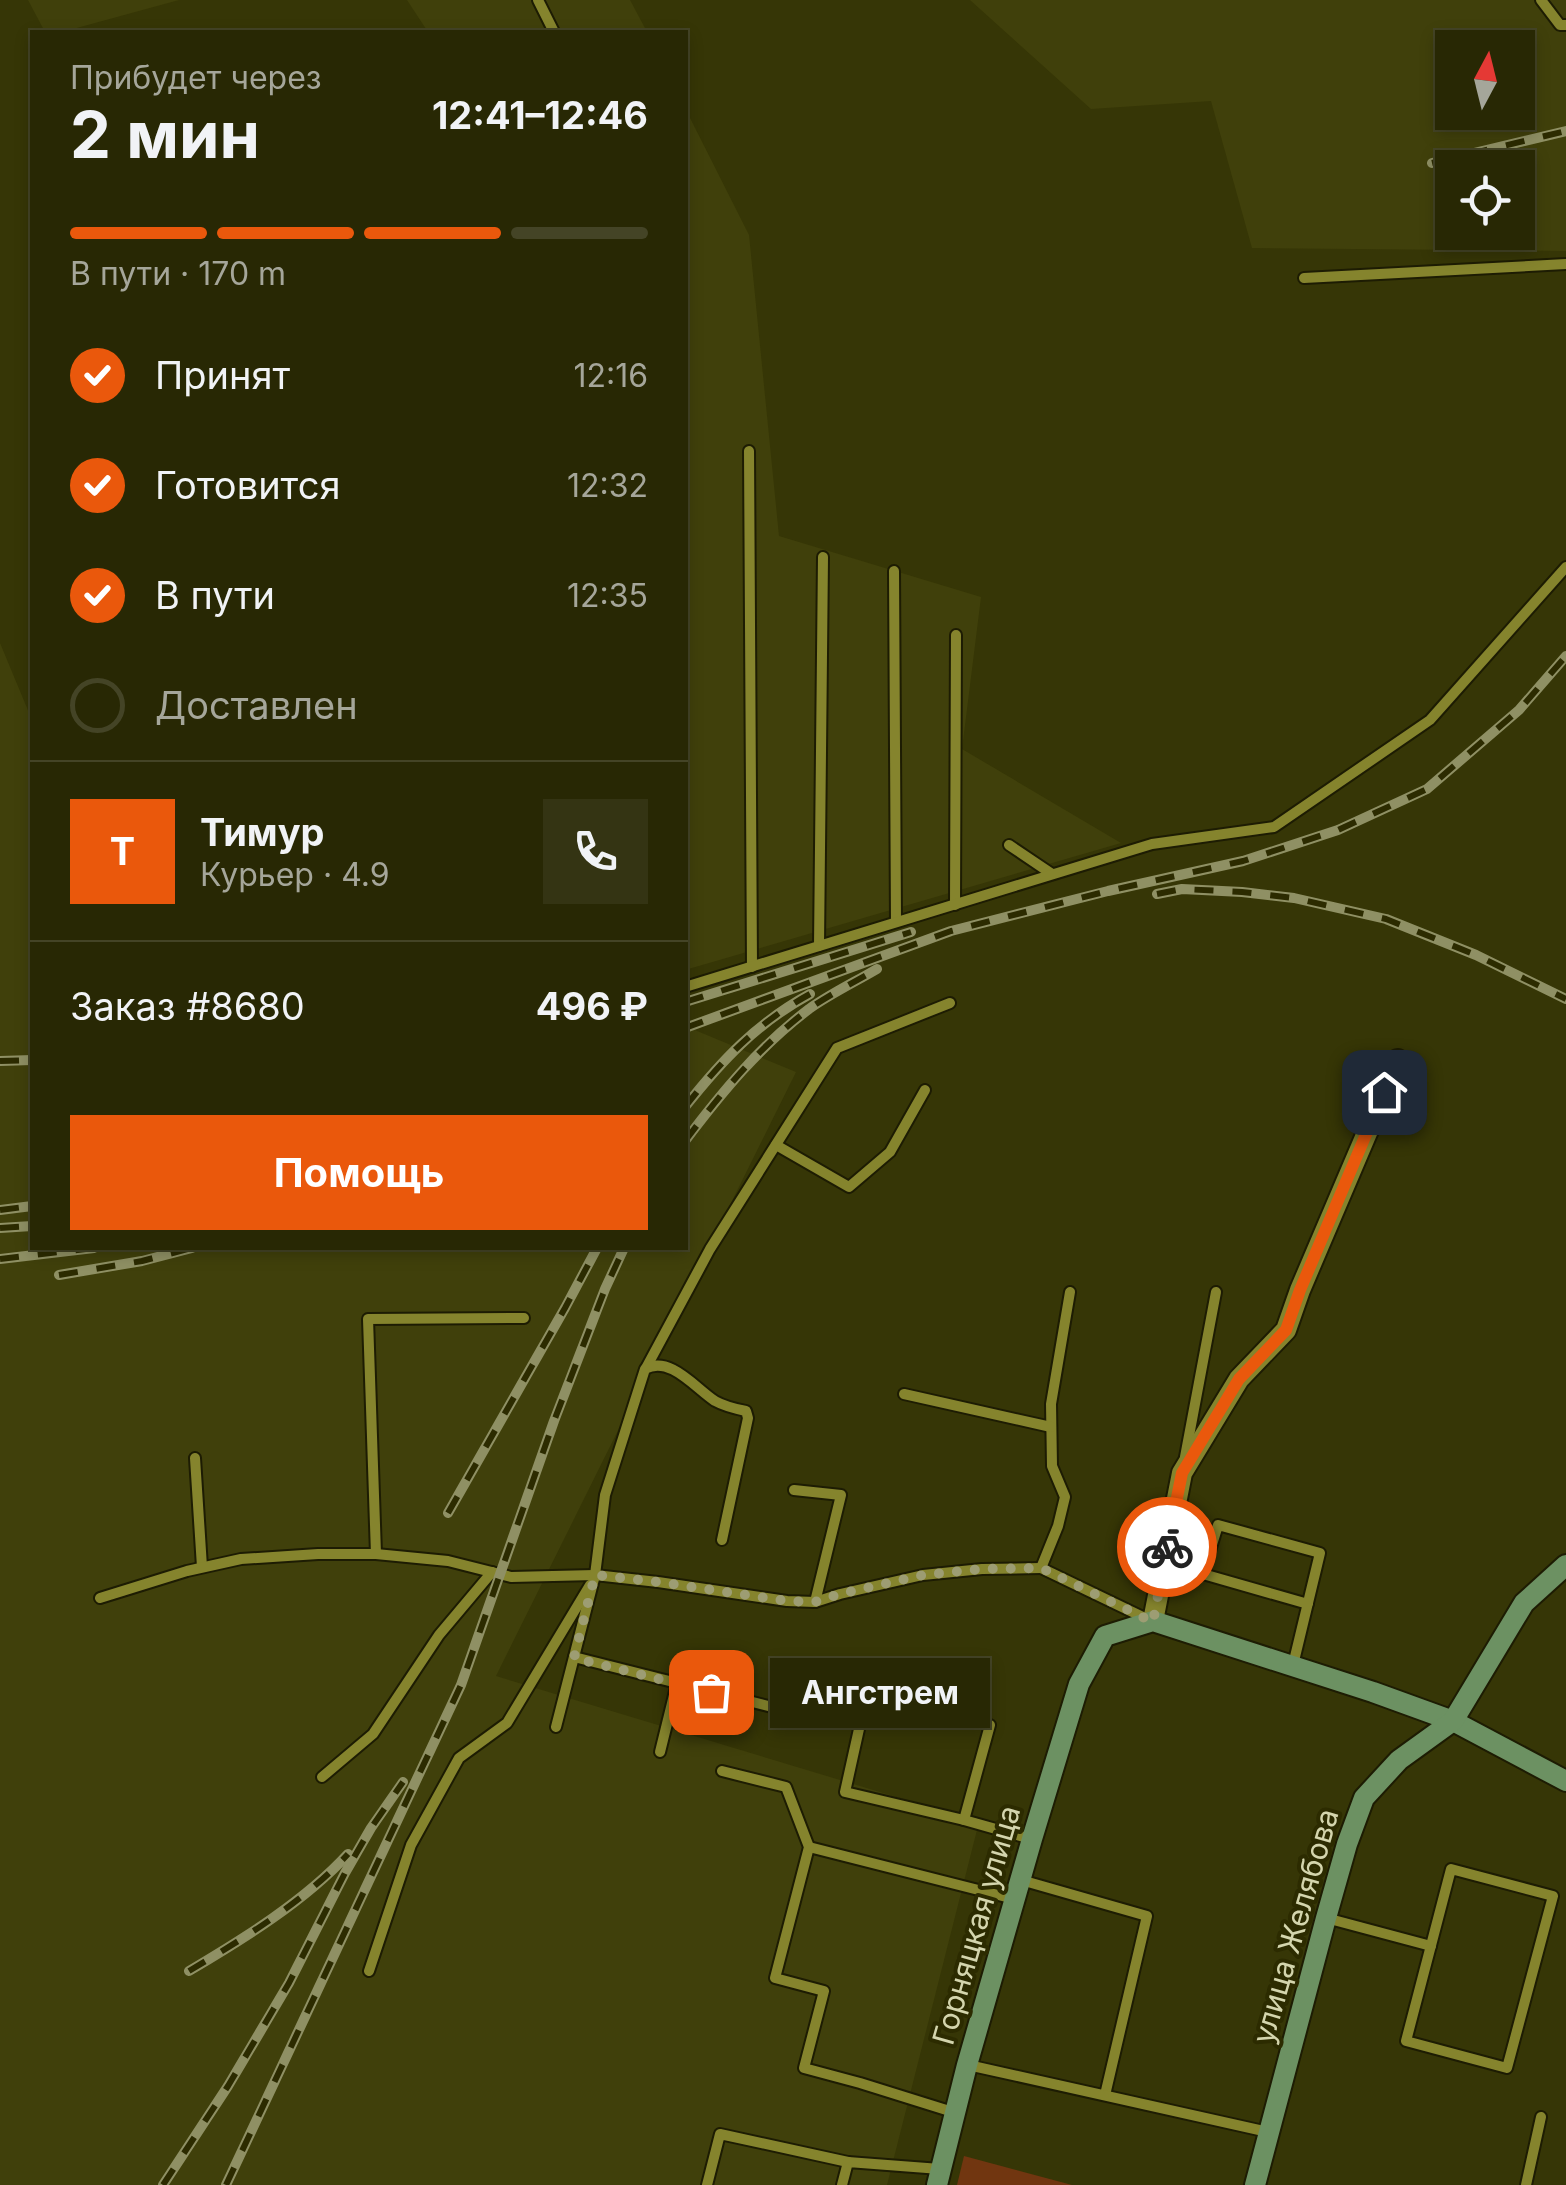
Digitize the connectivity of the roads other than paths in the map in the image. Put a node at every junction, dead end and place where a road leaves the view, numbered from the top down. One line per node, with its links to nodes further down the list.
1 (538, 0): 4 (lane)
2 (1541, 0): 3 (lane)
3 (1566, 26)
4 (553, 30)
5 (1566, 264): 6 (lane)
6 (1304, 278)
7 (749, 451): 17 (lane)
8 (823, 557): 16 (lane)
9 (1566, 567): 13 (lane)
10 (894, 571): 15 (lane)
11 (956, 635): 14 (lane)
12 (1008, 845): 13 (lane)
13 (1052, 874): 14 (lane)
14 (955, 904): 15 (lane)
15 (896, 922): 16 (lane)
16 (820, 946): 17 (lane)
17 (752, 967): 18 (lane)
18 (688, 987)
19 (950, 1003): 22 (lane)
20 (1398, 1060): 30 (street)
21 (924, 1090): 22 (lane)
22 (776, 1145): 26 (lane)
23 (1070, 1292): 28 (lane)
24 (1216, 1292): 30 (lane)
25 (524, 1318): 33 (lane)
26 (646, 1369): 32 (lane); 38 (lane)
27 (904, 1394): 28 (lane)
28 (1051, 1426): 36 (lane)
29 (195, 1458): 35 (lane)
30 (1182, 1473): 42 (street)
31 (794, 1490): 40 (lane)
32 (722, 1540)
33 (376, 1554): 35 (lane); 37 (lane)
34 (1566, 1564): 48 (street)
35 (202, 1567): 39 (lane)
36 (1041, 1568): 40 (lane); 42 (lane)
37 (492, 1572): 38 (lane); 53 (lane)
38 (595, 1575): 40 (lane); 43 (lane); 61 (lane)
39 (100, 1598)
40 (815, 1602)
41 (1308, 1604): 41 (lane); 44 (lane)
42 (1153, 1622): 44 (street); 56 (street, Горняцкая улица)
43 (574, 1658): 45 (lane); 50 (lane)
44 (1293, 1666): 48 (street)
45 (677, 1684): 46 (lane); 51 (lane)
46 (780, 1709)
47 (864, 1711): 55 (lane)
48 (1453, 1722): 54 (street); 59 (street, улица Желябова)
49 (990, 1725): 55 (lane)
50 (556, 1727)
51 (660, 1752)
52 (722, 1770): 57 (lane)
53 (322, 1778)
54 (1566, 1781)
55 (964, 1820): 56 (lane)
56 (1032, 1839): 58 (street, Горняцкая улица)
57 (809, 1846): 58 (lane); 64 (lane)
58 (1017, 1889): 62 (street, Горняцкая улица); 63 (lane)
59 (1326, 1918): 60 (lane); 66 (street, улица Желябова)
60 (1431, 1946): 60 (lane)
61 (369, 1972)
62 (967, 2064): 63 (lane); 64 (street, Горняцкая улица)
63 (1105, 2095): 66 (lane)
64 (956, 2112): 68 (street, Горняцкая улица)
65 (1542, 2117): 72 (lane)
66 (1268, 2132): 71 (street, улица Желябова)
67 (848, 2162): 68 (lane); 69 (lane); 70 (lane)
68 (939, 2177)
69 (707, 2185)
70 (842, 2185)
71 (1254, 2185)
72 (1526, 2185)

